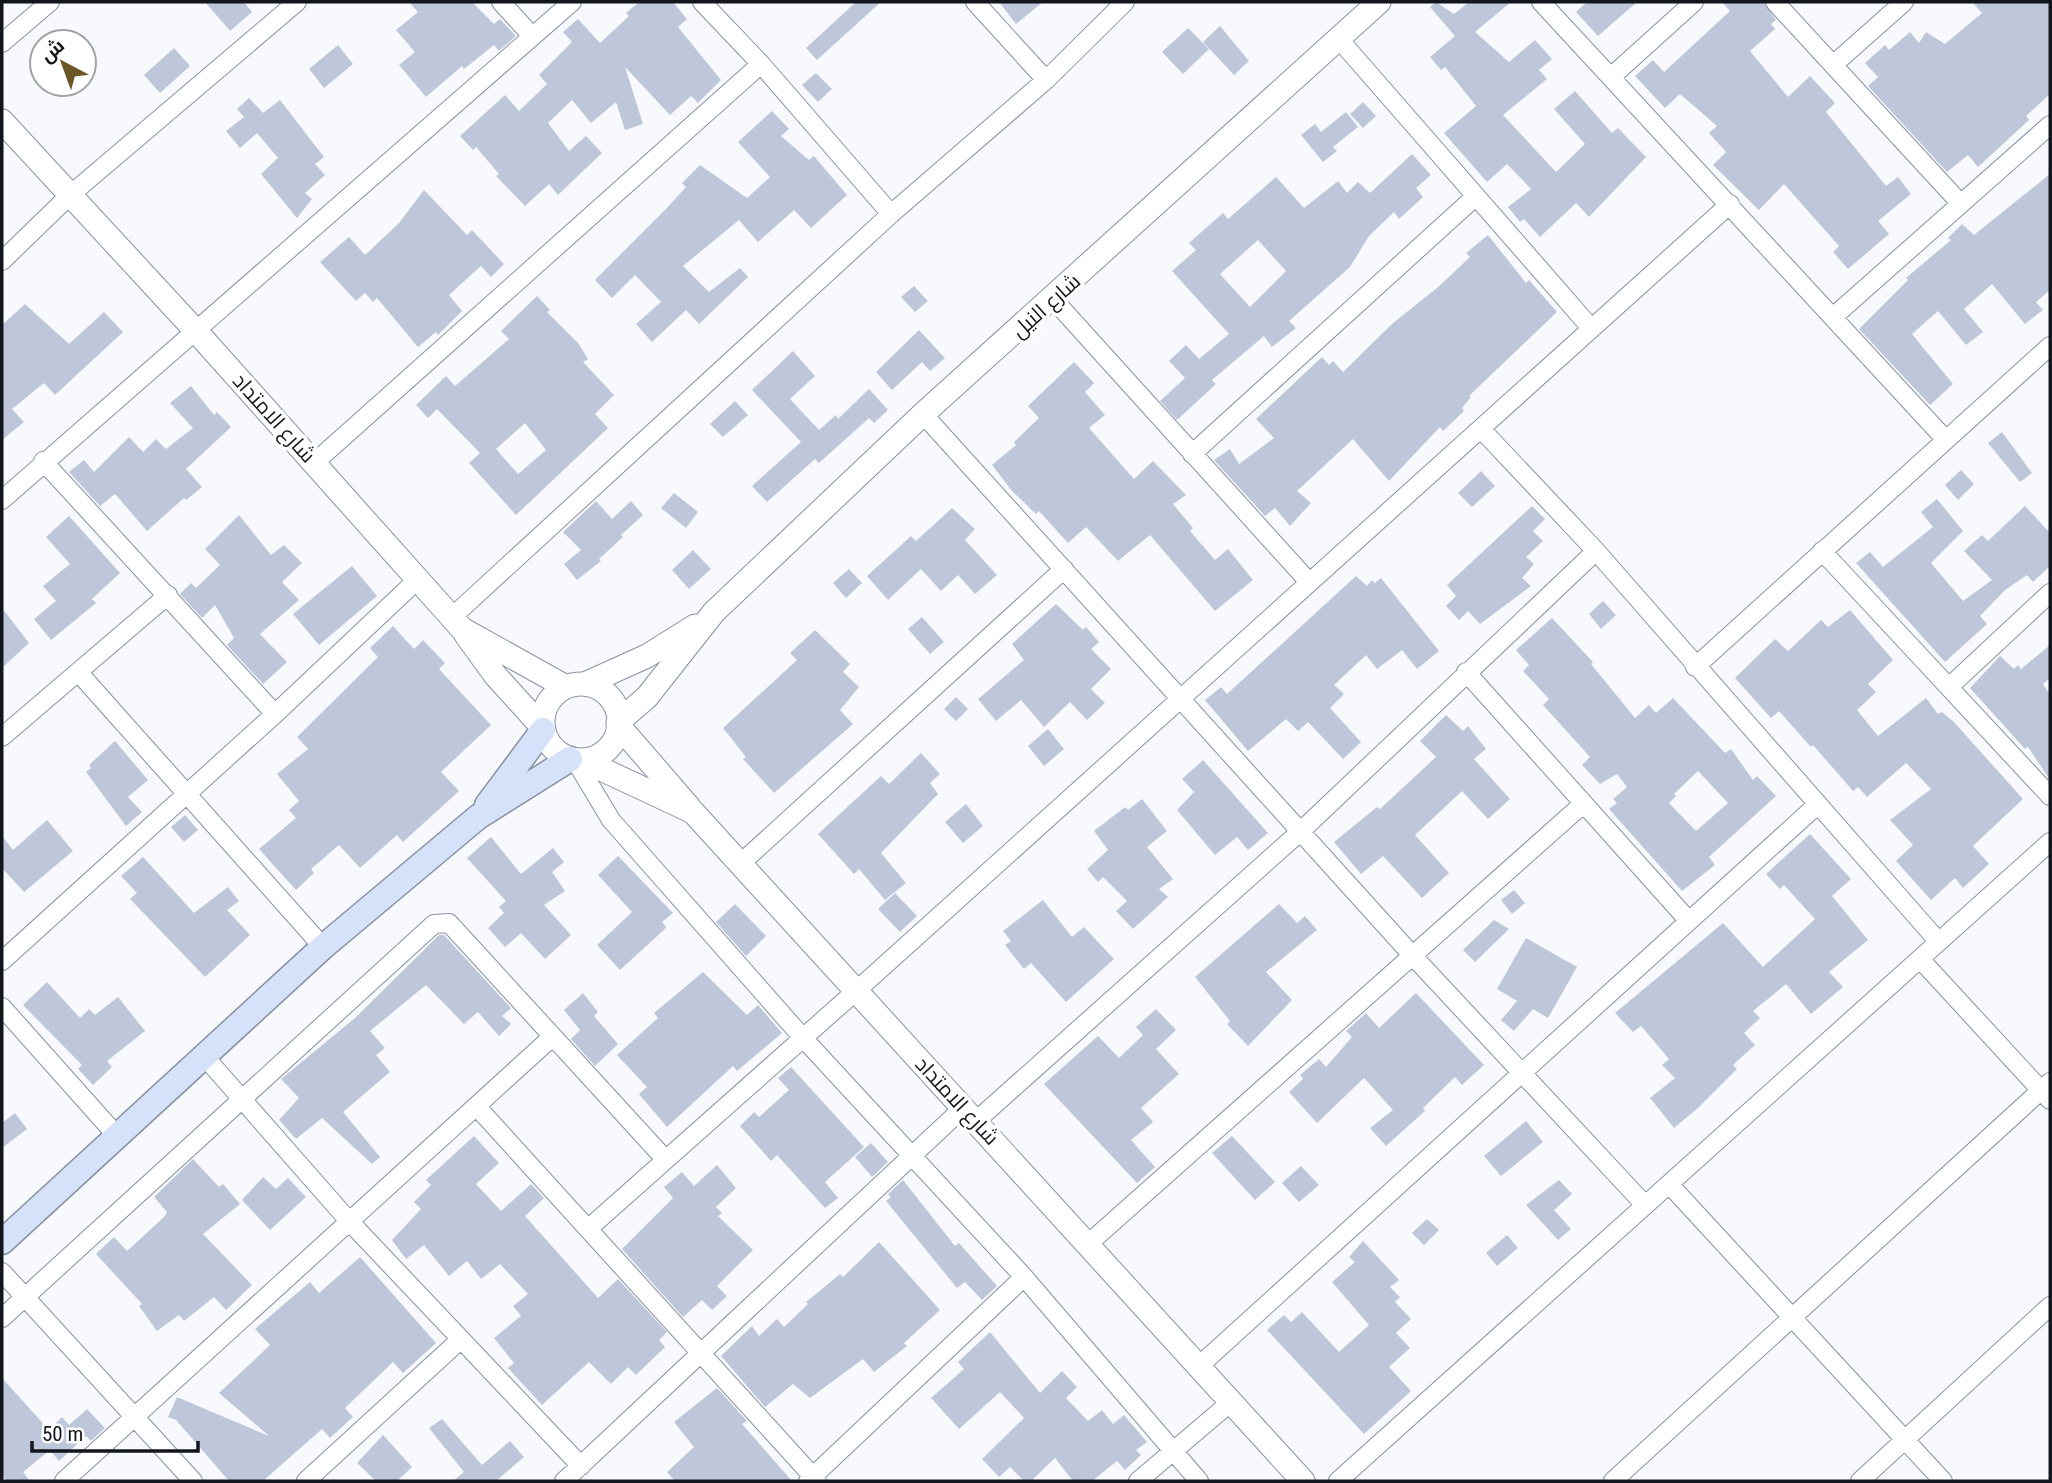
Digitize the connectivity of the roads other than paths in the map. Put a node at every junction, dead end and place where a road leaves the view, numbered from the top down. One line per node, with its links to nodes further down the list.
1 (50, 2): 15 (street)
2 (297, 2): 22 (street)
3 (501, 2): 13 (street)
4 (572, 2): 13 (street)
5 (702, 2): 16 (street)
6 (975, 2): 19 (street)
7 (1125, 2): 19 (street)
8 (1541, 2): 18 (street)
9 (1693, 2): 18 (street)
10 (1775, 2): 17 (street)
11 (1903, 2): 17 (street)
12 (1373, 4): 14 (street, شارع النيل)
13 (532, 36): 31 (street)
14 (1338, 38): 23 (street); 28 (street, شارع النيل)
15 (2, 43)
16 (761, 64): 26 (street); 38 (street)
17 (1833, 65): 25 (street)
18 (1611, 77): 24 (street)
19 (1046, 80): 26 (street)
20 (2, 121): 22 (street, شارع الامتداد)
21 (2050, 125): 25 (street)
22 (70, 195): 27 (street); 31 (street, شارع الامتداد)
23 (1476, 195): 30 (street); 36 (street)
24 (1730, 204): 29 (street); 30 (street)
25 (1961, 204): 29 (street)
26 (891, 214): 48 (street)
27 (2, 261)
28 (1054, 299): 33 (street, شارع النيل); 36 (street)
29 (1833, 317): 35 (street)
30 (1591, 328): 34 (street)
31 (195, 330): 37 (street); 38 (street, شارع الامتداد)
32 (2050, 346): 35 (street)
33 (923, 414): 42 (street); 47 (street, شارع النيل)
34 (1481, 429): 40 (street); 44 (street)
35 (1946, 440): 41 (street)
36 (1192, 454): 44 (street)
37 (43, 461): 39 (street); 46 (street)
38 (314, 463): 43 (street, شارع الامتداد)
39 (2, 500)
40 (1596, 551): 49 (street); 51 (street)
41 (1822, 551): 49 (street); 53 (street)
42 (1064, 569): 54 (street); 68 (street)
43 (417, 580): 48 (street, شارع الامتداد); 55 (street)
44 (1309, 582): 54 (street)
45 (2050, 593): 53 (street)
46 (168, 595): 50 (street); 55 (street)
47 (715, 612): 52 (street, شارع النيل); 56 (street, شارع النيل)
48 (457, 624): 52 (street, شارع الامتداد); 57 (street)
49 (1695, 667): 63 (street)
50 (79, 673): 58 (street); 60 (street)
51 (1466, 673): 62 (street); 66 (street)
52 (576, 686): 56 (street); 57 (street)
53 (1949, 687): 61 (street)
54 (1180, 700): 66 (street); 75 (street)
55 (275, 714): 60 (street)
56 (618, 723): 59 (street); 64 (street)
57 (543, 729): 59 (street); 65 (main road)
58 (2, 737)
59 (576, 759): 64 (street, شارع الامتداد); 65 (main road); 78 (street)
60 (187, 793): 71 (street); 74 (street)
61 (2050, 796)
62 (1583, 804): 69 (street); 72 (street)
63 (1816, 805): 69 (street); 70 (street)
64 (694, 812): 68 (street, شارع الامتداد)
65 (478, 817): 71 (main road)
66 (1301, 831): 72 (street); 84 (street)
67 (2050, 842): 70 (street)
68 (740, 864): 75 (street, شارع الامتداد)
69 (1688, 920): 80 (street)
70 (1938, 941): 73 (street)
71 (323, 947): 79 (main road)
72 (1412, 955): 80 (street); 93 (street)
73 (1920, 959): 81 (street); 88 (street)
74 (2, 961)
75 (856, 992): 78 (street); 84 (street, شارع الامتداد)
76 (2, 1007): 85 (street)
77 (551, 1038): 82 (street); 83 (street); 87 (street)
78 (803, 1038): 86 (street); 87 (street)
79 (205, 1057): 82 (street); 85 (main road)
80 (1524, 1072): 89 (street); 102 (street)
81 (2047, 1091): 99 (street)
82 (242, 1099): 90 (street); 96 (street)
83 (478, 1108): 90 (street); 91 (street)
84 (970, 1114): 86 (street); 93 (street, شارع الامتداد)
85 (117, 1136): 92 (main road)
86 (911, 1156): 95 (street); 101 (street)
87 (665, 1159): 91 (street)
88 (1669, 1184): 89 (street); 99 (street)
89 (1645, 1205): 116 (street)
90 (349, 1221): 100 (street); 104 (street)
91 (589, 1228): 101 (street)
92 (2, 1242)
93 (1088, 1244): 102 (street, شارع الامتداد)
94 (2, 1272): 96 (street)
95 (1024, 1277): 106 (street); 108 (street)
96 (26, 1297): 98 (street); 104 (street)
97 (2050, 1307): 105 (street)
98 (2, 1318)
99 (1794, 1318): 105 (street); 117 (street)
100 (460, 1340): 107 (street); 111 (street)
101 (702, 1352): 107 (street); 108 (street)
102 (1199, 1366): 103 (street, شارع الامتداد)
103 (1231, 1402): 106 (street); 115 (street, شارع الامتداد)
104 (134, 1417): 109 (street); 110 (street)
105 (1905, 1440): 118 (street); 119 (street)
106 (1174, 1451): 113 (street); 114 (street)
107 (581, 1466): 112 (street)
108 (813, 1480)
109 (64, 1481)
110 (193, 1481)
111 (306, 1481)
112 (564, 1481)
113 (1138, 1481)
114 (1199, 1481)
115 (1303, 1481)
116 (1338, 1481)
117 (1613, 1481)
118 (1860, 1481)
119 (1942, 1481)

